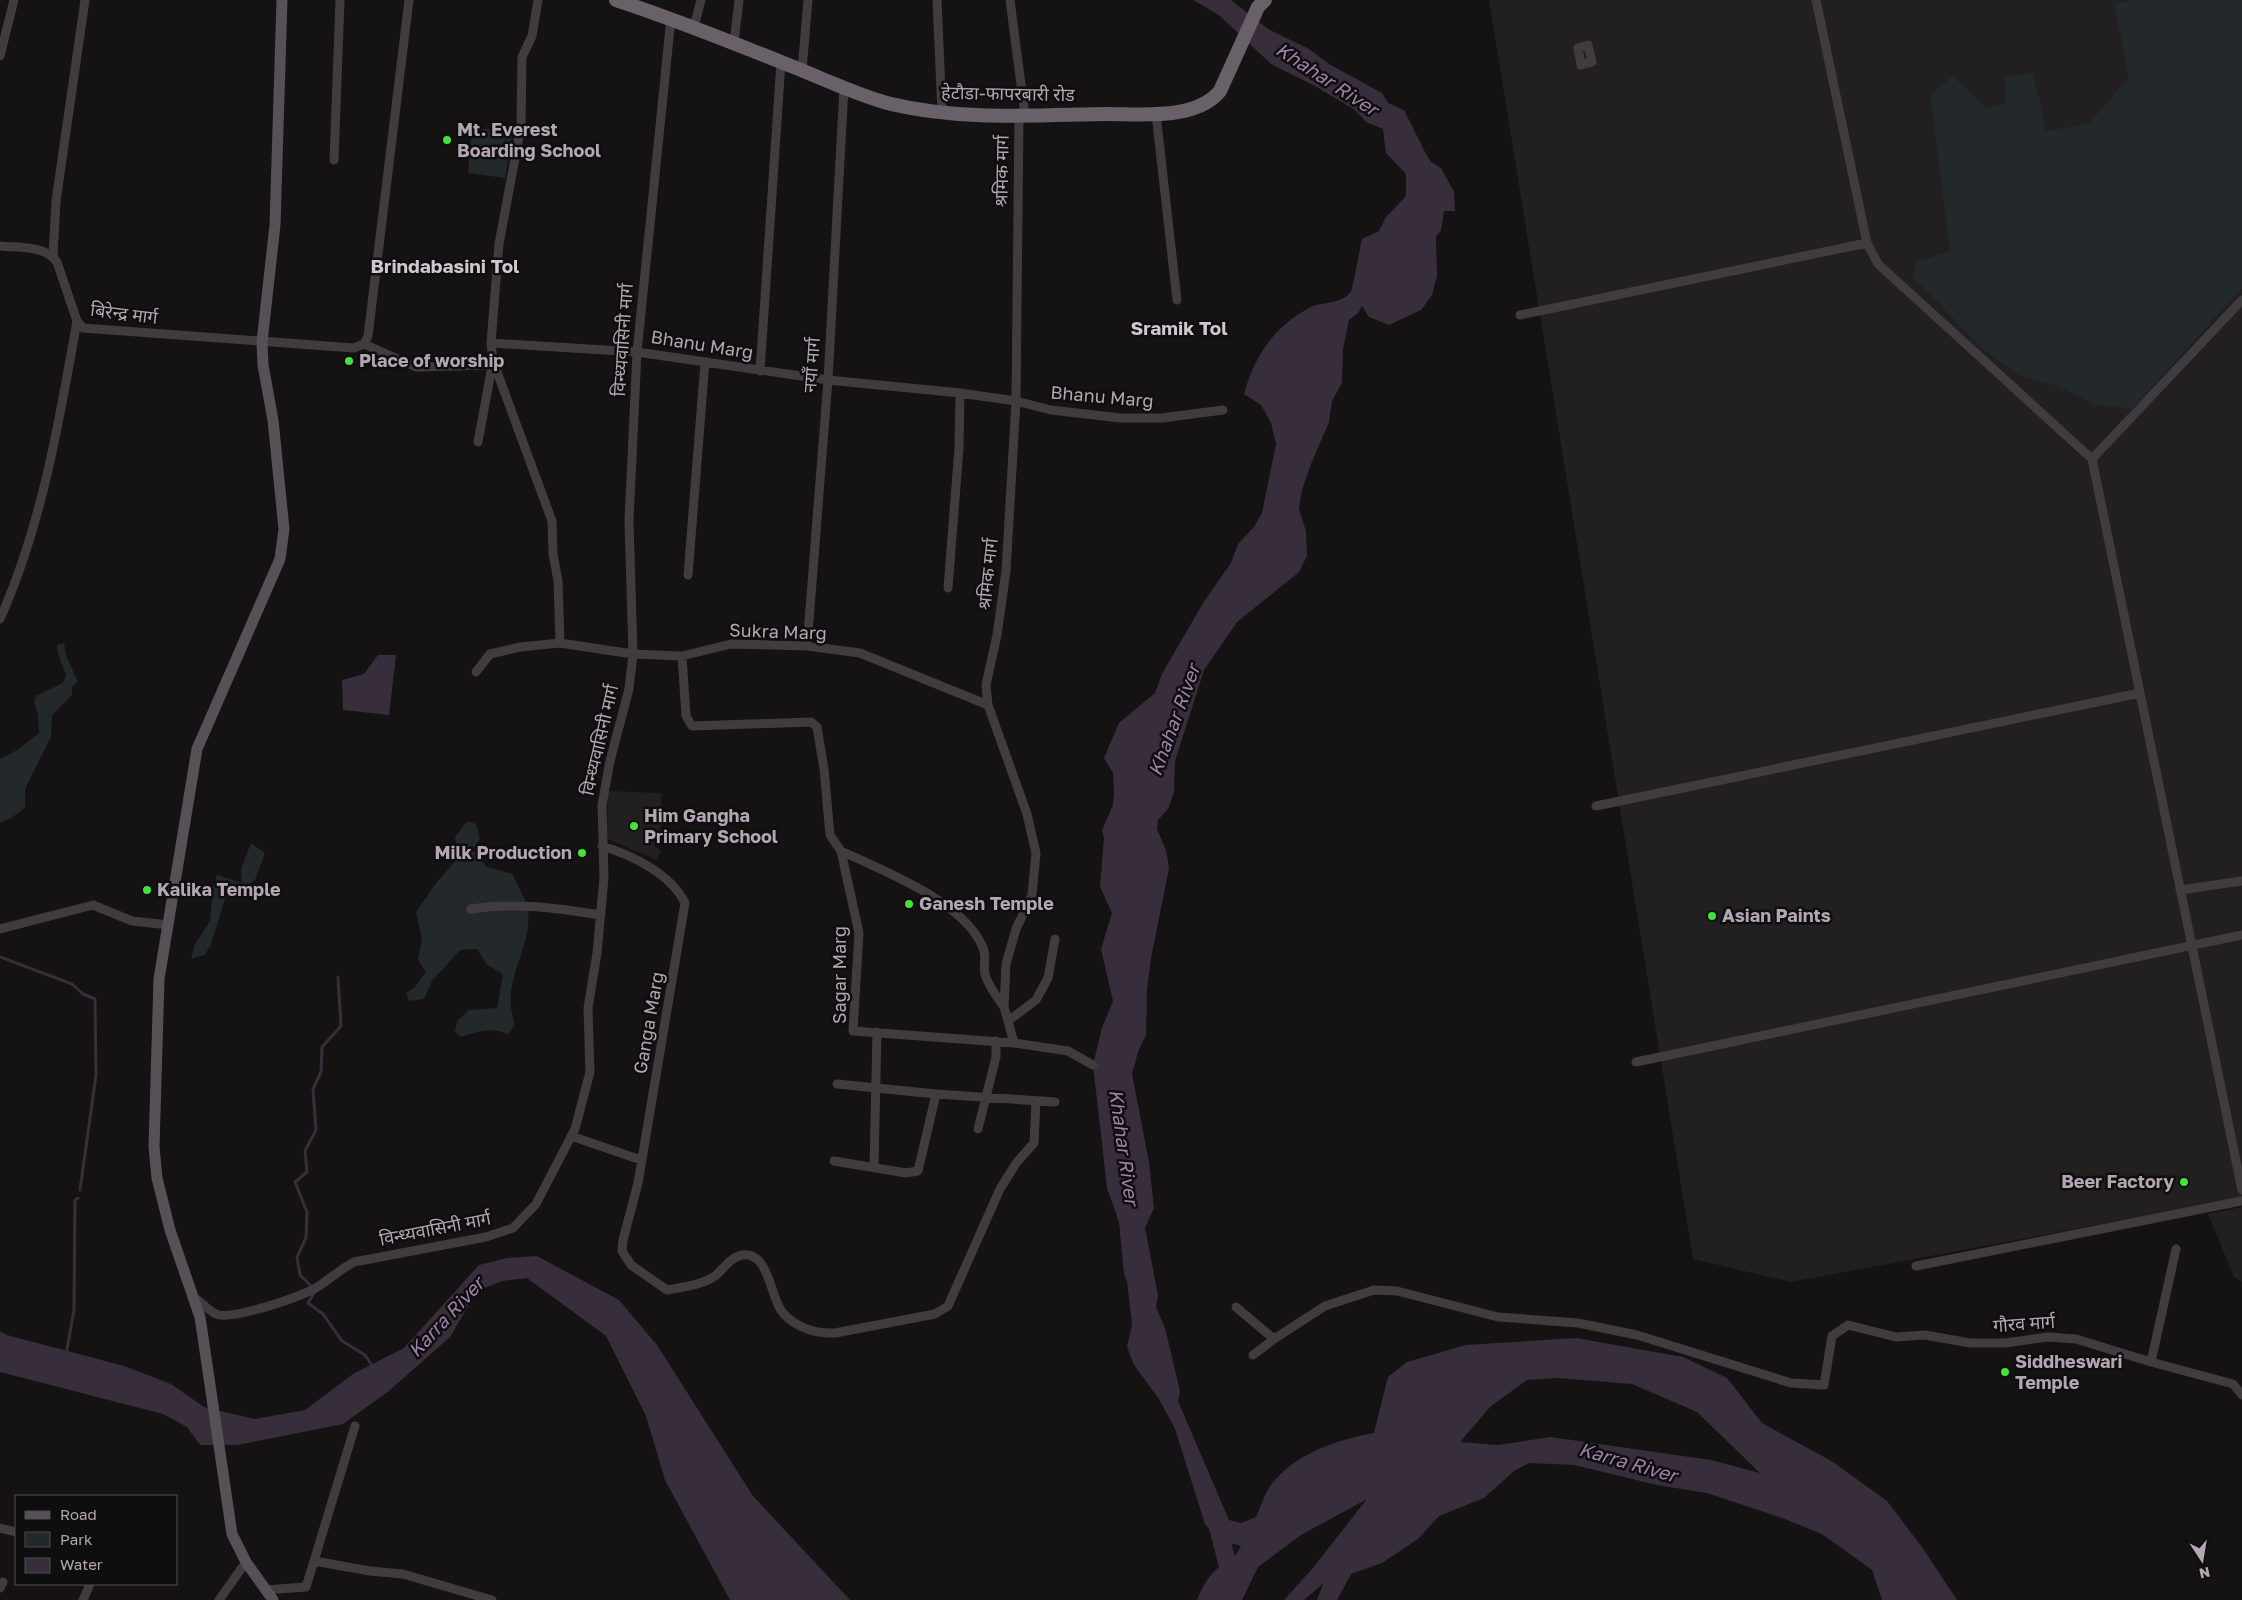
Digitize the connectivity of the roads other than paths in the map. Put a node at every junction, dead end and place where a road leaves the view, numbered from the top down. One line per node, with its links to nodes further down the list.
1 (14, 0): 18 (street)
2 (85, 0): 28 (street)
3 (282, 0): 33 (main road)
4 (340, 0): 25 (street)
5 (409, 0): 35 (street)
6 (538, 0): 34 (street)
7 (616, 0): 15 (highway, हेटौडा-फापरबारी रोड)
8 (701, 0): 16 (street)
9 (739, 0): 17 (street)
10 (808, 0): 20 (street)
11 (937, 0): 22 (street)
12 (1010, 0): 24 (street, श्रमिक मार्ग)
13 (1816, 0): 26 (street)
14 (1261, 3): 23 (highway, हेटौडा-फापरबारी रोड)
15 (670, 18): 16 (highway, हेटौडा-फापरबारी रोड); 36 (street, विन्ध्यवासिनी मार्ग)
16 (694, 26): 17 (highway, हेटौडा-फापरबारी रोड)
17 (734, 42): 19 (highway, हेटौडा-फापरबारी रोड)
18 (0, 56)
19 (781, 62): 20 (highway, हेटौडा-फापरबारी रोड); 39 (street)
20 (802, 70): 21 (highway, हेटौडा-फापरबारी रोड)
21 (844, 86): 22 (highway, हेटौडा-फापरबारी रोड); 40 (street, नयाँ मार्ग)
22 (942, 113): 24 (highway, हेटौडा-फापरबारी रोड)
23 (1156, 114): 24 (highway, हेटौडा-फापरबारी रोड); 29 (street)
24 (1022, 115): 42 (street, श्रमिक मार्ग)
25 (334, 160)
26 (1867, 243): 31 (street); 45 (street)
27 (0, 246): 28 (street)
28 (53, 256): 32 (street, बिरेन्द्र मार्ग)
29 (1177, 300)
30 (2242, 300): 45 (street)
31 (1520, 315)
32 (77, 321): 33 (street, बिरेन्द्र मार्ग); 48 (street)
33 (262, 342): 35 (street, बिरेन्द्र मार्ग); 63 (main road)
34 (491, 342): 36 (street, Bhanu Marg); 38 (street)
35 (364, 344): 38 (street)
36 (637, 352): 37 (street, Bhanu Marg); 51 (street, विन्ध्यवासिनी मार्ग)
37 (705, 362): 39 (street, Bhanu Marg); 46 (street)
38 (493, 363): 44 (street); 49 (street)
39 (760, 371): 40 (street, Bhanu Marg)
40 (828, 380): 41 (street, Bhanu Marg); 50 (street, नयाँ मार्ग)
41 (960, 393): 42 (street, Bhanu Marg); 47 (street)
42 (1016, 401): 43 (street, Bhanu Marg); 55 (street, श्रमिक मार्ग)
43 (1223, 410)
44 (478, 442)
45 (2092, 459): 54 (street)
46 (688, 575)
47 (948, 588)
48 (0, 619)
49 (560, 643): 51 (street, Sukra Marg); 53 (street, Sukra Marg)
50 (807, 646): 52 (street, Sukra Marg); 55 (street, Sukra Marg)
51 (633, 654): 52 (street, Sukra Marg); 57 (street, विन्ध्यवासिनी मार्ग)
52 (682, 656): 58 (street)
53 (476, 672)
54 (2140, 693): 56 (street); 60 (street)
55 (988, 704): 68 (street, श्रमिक मार्ग)
56 (1596, 806)
57 (602, 846): 62 (street, विन्ध्यवासिनी मार्ग); 83 (street, Ganga Marg)
58 (841, 851): 68 (street); 70 (street, Sagar Marg)
59 (2242, 881): 60 (street)
60 (2180, 890): 67 (street)
61 (471, 909): 62 (street)
62 (600, 915): 82 (street, विन्ध्यवासिनी मार्ग)
63 (169, 925): 64 (street); 90 (main road)
64 (0, 929)
65 (2242, 935): 67 (street)
66 (1055, 939): 69 (street)
67 (2192, 945): 73 (street); 86 (street)
68 (1004, 1007): 69 (street, श्रमिक मार्ग)
69 (1008, 1021): 72 (street, श्रमिक मार्ग)
70 (876, 1032): 71 (street, Sagar Marg); 76 (street)
71 (996, 1041): 72 (street, Sagar Marg); 78 (street)
72 (1014, 1043): 74 (street, Sagar Marg)
73 (1636, 1062)
74 (1093, 1065)
75 (837, 1084): 76 (street)
76 (875, 1088): 77 (street); 85 (street)
77 (936, 1094): 78 (street); 85 (street)
78 (986, 1097): 79 (street); 81 (street)
79 (1036, 1101): 80 (street); 83 (street, Ganga Marg)
80 (1055, 1102)
81 (978, 1129)
82 (571, 1136): 83 (street); 90 (street, विन्ध्यवासिनी मार्ग)
83 (641, 1160)
84 (834, 1161): 85 (street)
85 (874, 1167)
86 (2242, 1190)
87 (2242, 1201): 89 (street)
88 (2176, 1249): 94 (street)
89 (1916, 1266)
90 (195, 1298): 100 (main road)
91 (1236, 1307): 92 (street)
92 (1274, 1339): 93 (street); 94 (street, गौरव मार्ग)
93 (1253, 1356)
94 (2151, 1362): 95 (street, गौरव मार्ग)
95 (2242, 1395)
96 (355, 1426): 99 (street)
97 (0, 1528): 98 (street)
98 (15, 1532)
99 (314, 1561): 102 (street); 106 (street)
100 (246, 1562): 102 (main road); 104 (street)
101 (90, 1585): 103 (street)
102 (265, 1590): 105 (main road)
103 (83, 1600)
104 (219, 1600)
105 (273, 1600)
106 (492, 1600)

